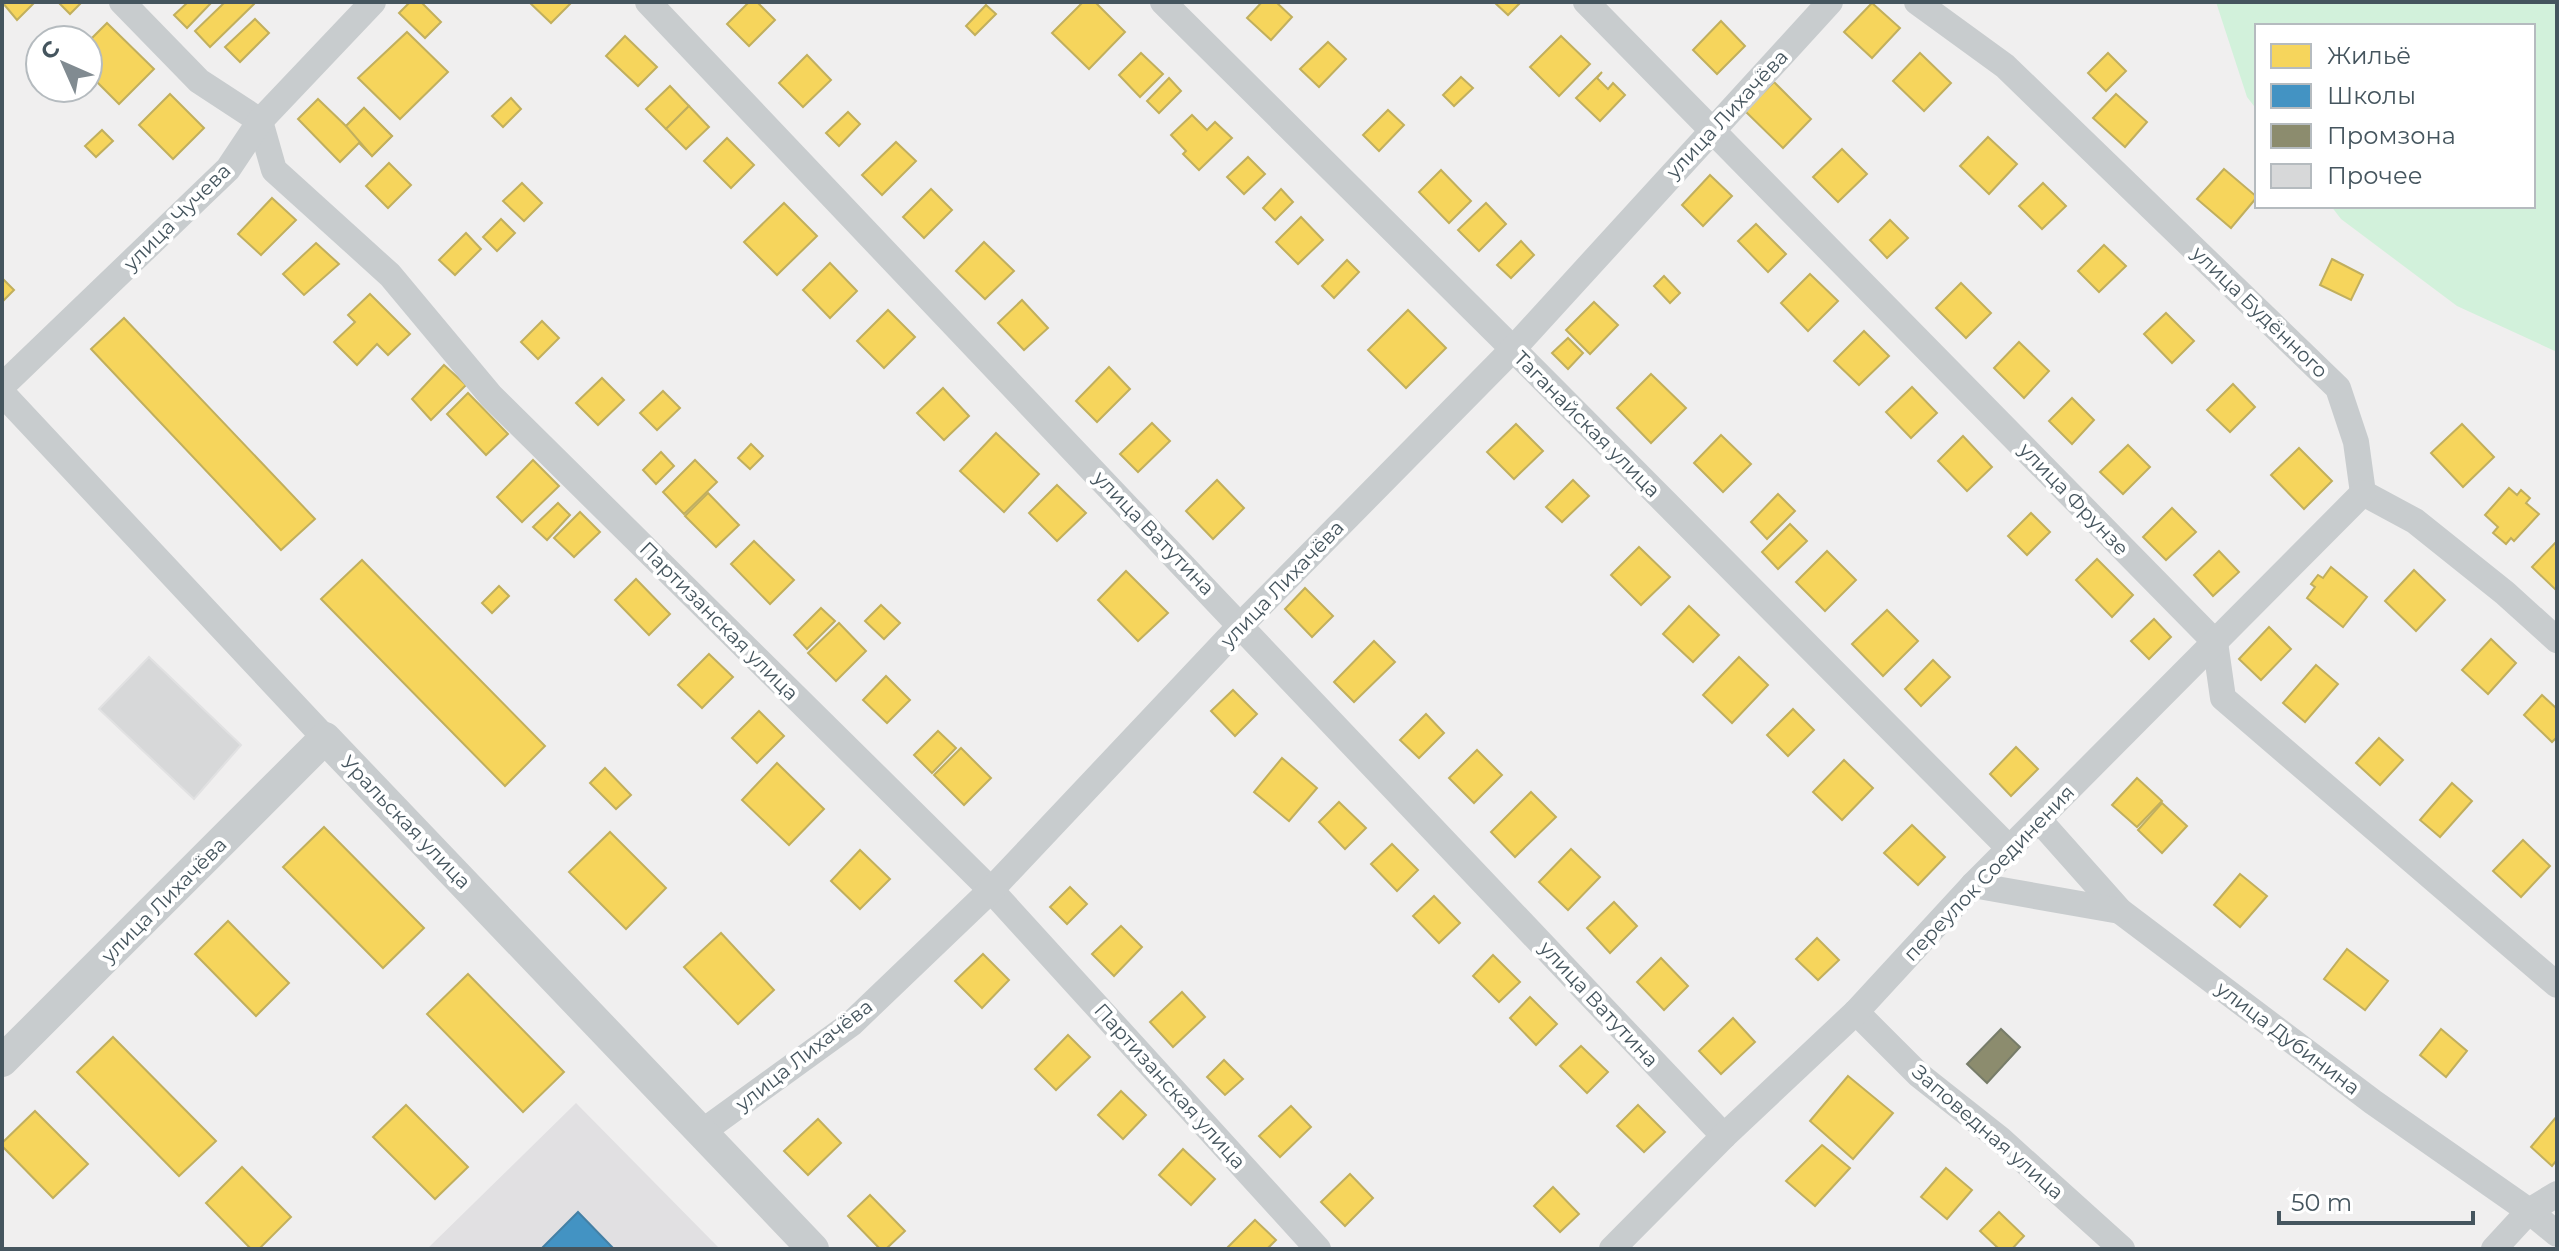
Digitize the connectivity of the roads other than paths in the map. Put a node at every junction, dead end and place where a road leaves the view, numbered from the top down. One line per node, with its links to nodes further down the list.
1 (122, 2): 8 (street)
2 (373, 2): 8 (street, улица Чучева)
3 (648, 2): 14 (street, улица Ватутина)
4 (1163, 2): 10 (street, Таганайская улица)
5 (1586, 2): 9 (street, улица Фрунзе)
6 (1830, 2): 9 (street, улица Лихачёва)
7 (1917, 2): 13 (street, улица Будённого)
8 (260, 121): 11 (street, улица Чучева); 21 (street, Партизанская улица)
9 (1712, 129): 10 (street, улица Лихачёва); 16 (street, улица Фрунзе)
10 (1513, 349): 14 (street, улица Лихачёва); 19 (street, Таганайская улица)
11 (2, 386)
12 (2, 393): 17 (street, Уральская улица)
13 (2363, 493): 15 (street); 16 (street, переулок Соединения)
14 (1241, 625): 21 (street, улица Лихачёва); 27 (street, улица Ватутина)
15 (2557, 640)
16 (2215, 642): 18 (street, переулок Соединения); 23 (street)
17 (325, 738): 25 (street, улица Лихачёва); 26 (street, Уральская улица)
18 (2039, 820): 19 (street, переулок Соединения); 22 (street, улица Дубинина)
19 (2010, 849): 20 (street, переулок Соединения)
20 (1973, 885): 22 (street); 24 (street, переулок Соединения)
21 (991, 890): 26 (street, улица Лихачёва); 32 (street, Партизанская улица)
22 (2120, 911): 29 (street, улица Дубинина)
23 (2557, 985)
24 (1856, 1012): 27 (street, переулок Соединения); 34 (street, Заповедная улица)
25 (2, 1061)
26 (702, 1132): 31 (street, Уральская улица)
27 (1724, 1136): 33 (street, переулок Соединения)
28 (2557, 1194): 29 (street)
29 (2529, 1211): 30 (street, улица Дубинина); 35 (street)
30 (2557, 1234)
31 (813, 1249)
32 (1318, 1249)
33 (1612, 1249)
34 (2122, 1249)
35 (2494, 1249)

